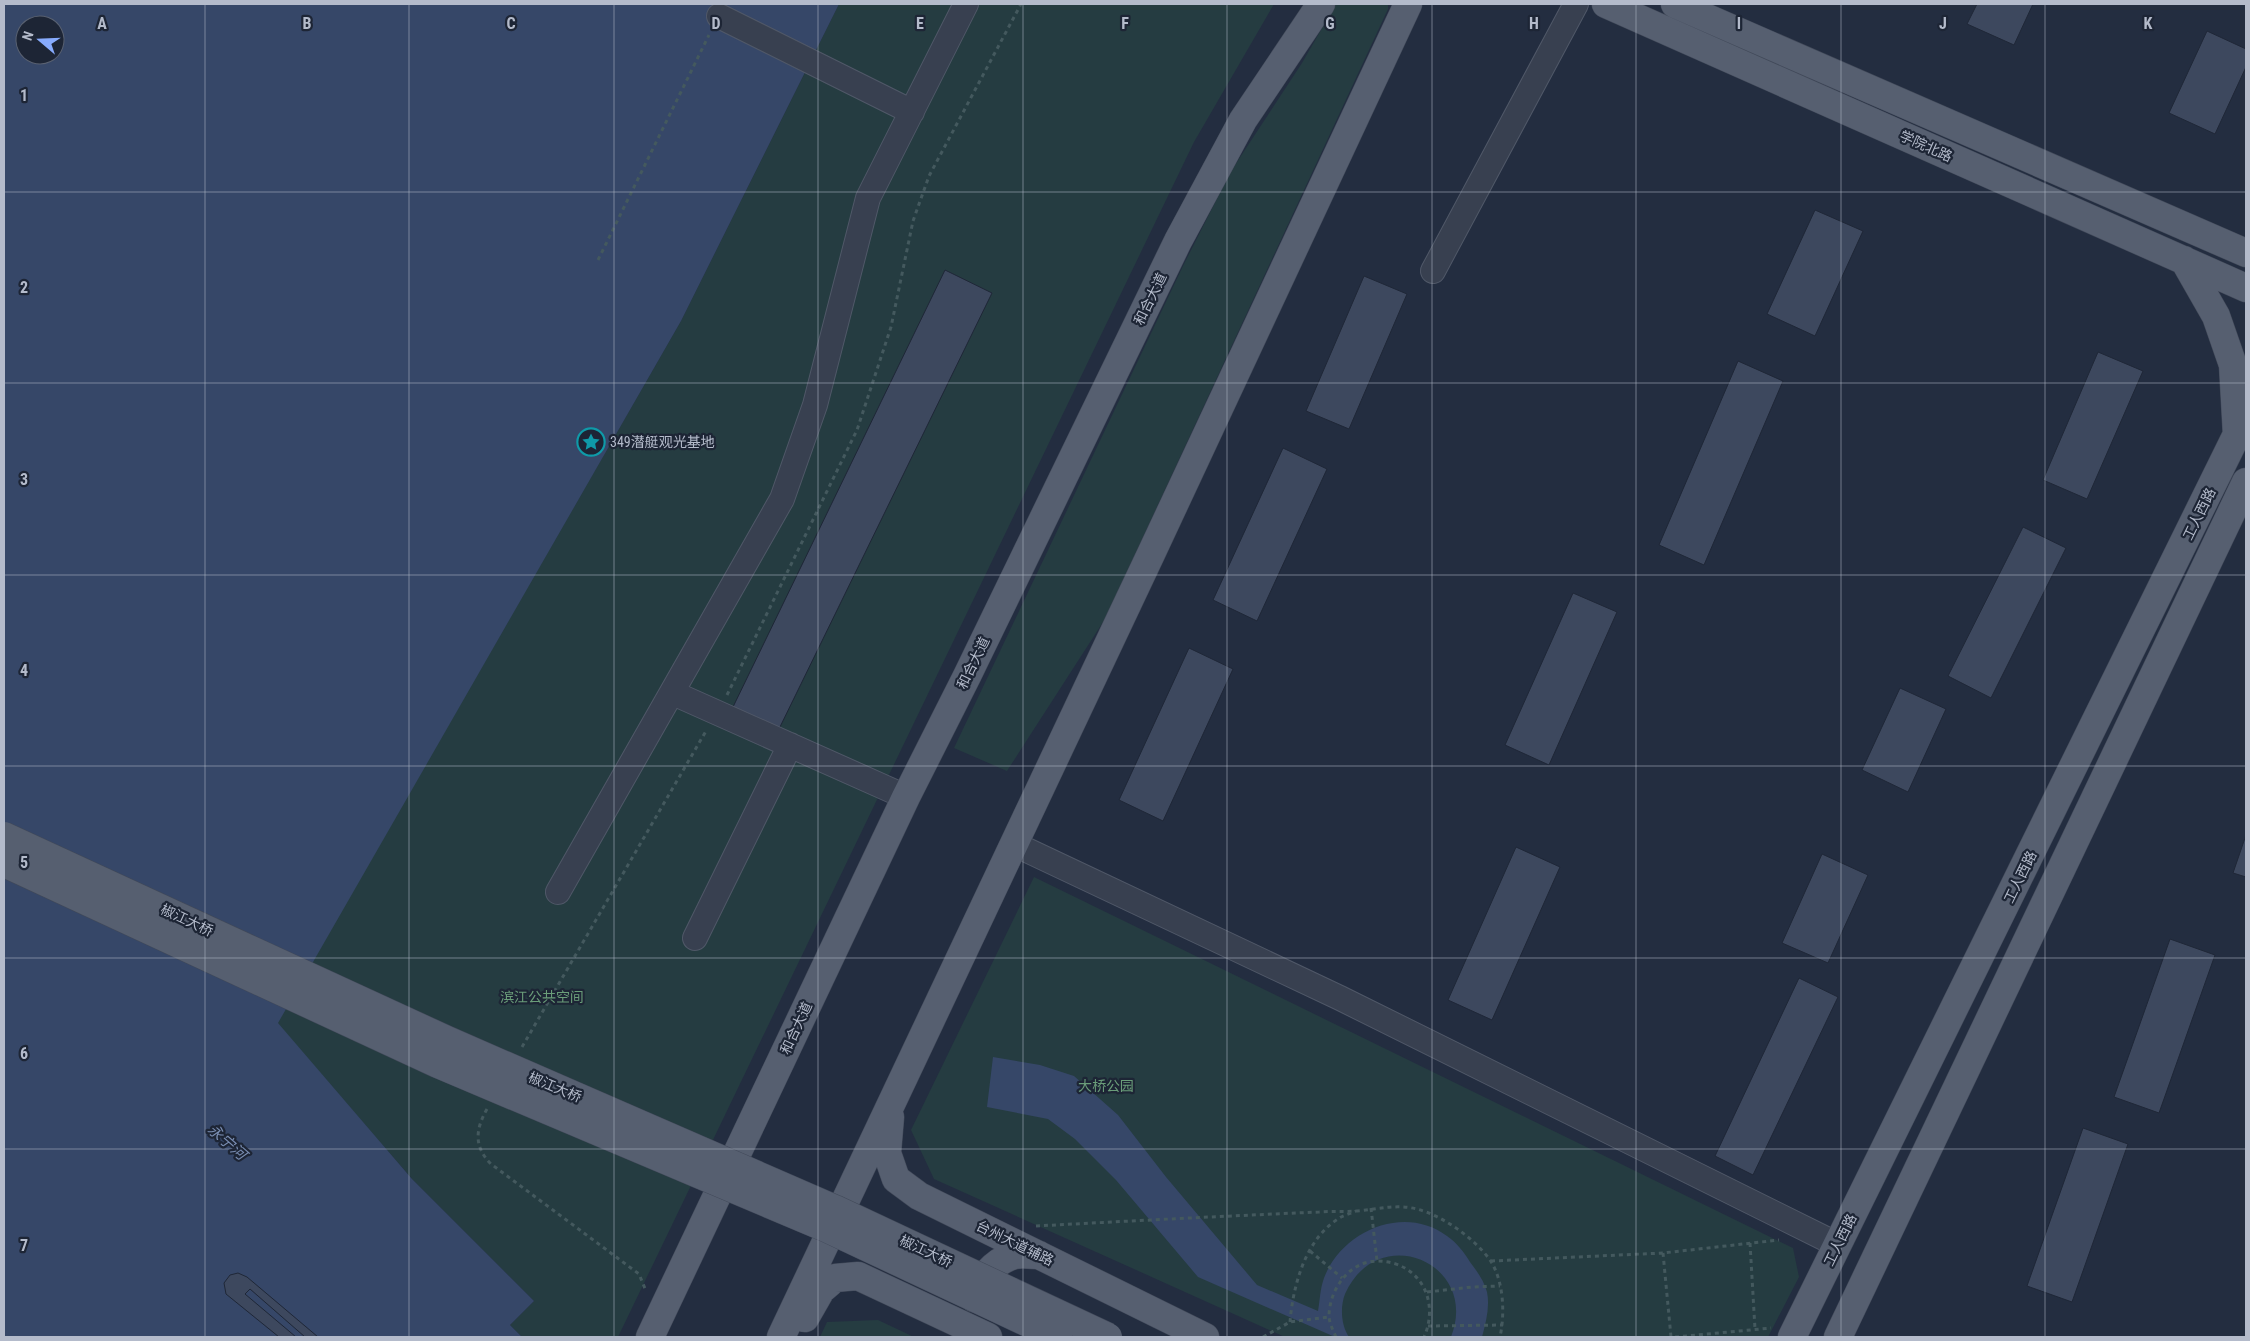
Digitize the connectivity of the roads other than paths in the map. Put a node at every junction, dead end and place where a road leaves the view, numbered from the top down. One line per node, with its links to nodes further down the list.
1 (966, 4): 10 (street)
2 (1321, 4): 19 (main road, 和合大道)
3 (1394, 4): 9 (main road)
4 (1408, 4): 9 (main road)
5 (1576, 4): 13 (street)
6 (1606, 4): 12 (main road, 学院北路)
7 (1675, 4): 11 (main road)
8 (719, 16): 10 (street)
9 (1389, 43): 21 (main road)
10 (912, 112): 17 (street)
11 (2246, 253)
12 (2184, 260): 14 (main road, 学院北路); 15 (main road)
13 (1433, 271)
14 (2246, 288)
15 (2242, 426): 26 (main road, 工人西路)
16 (2246, 482): 36 (main road, 工人西路)
17 (673, 692): 18 (street); 23 (street)
18 (790, 745): 19 (street); 24 (street)
19 (906, 797): 29 (main road, 和合大道)
20 (4, 836): 34 (main road, 椒江大桥, bridge)
21 (1014, 844): 25 (main road); 26 (street)
22 (4, 863): 33 (main road, 椒江大桥, bridge)
23 (558, 892)
24 (695, 938)
25 (891, 1103): 27 (main road, 台州大道辅路); 30 (main road)
26 (1838, 1245): 28 (main road, 工人西路)
27 (1041, 1255): 32 (main road); 35 (main road, 台州大道辅路)
28 (1795, 1331)
29 (650, 1337)
30 (781, 1337)
31 (796, 1337): 32 (main road)
32 (989, 1337)
33 (1058, 1337)
34 (1108, 1337)
35 (1205, 1337)
36 (1838, 1337)

